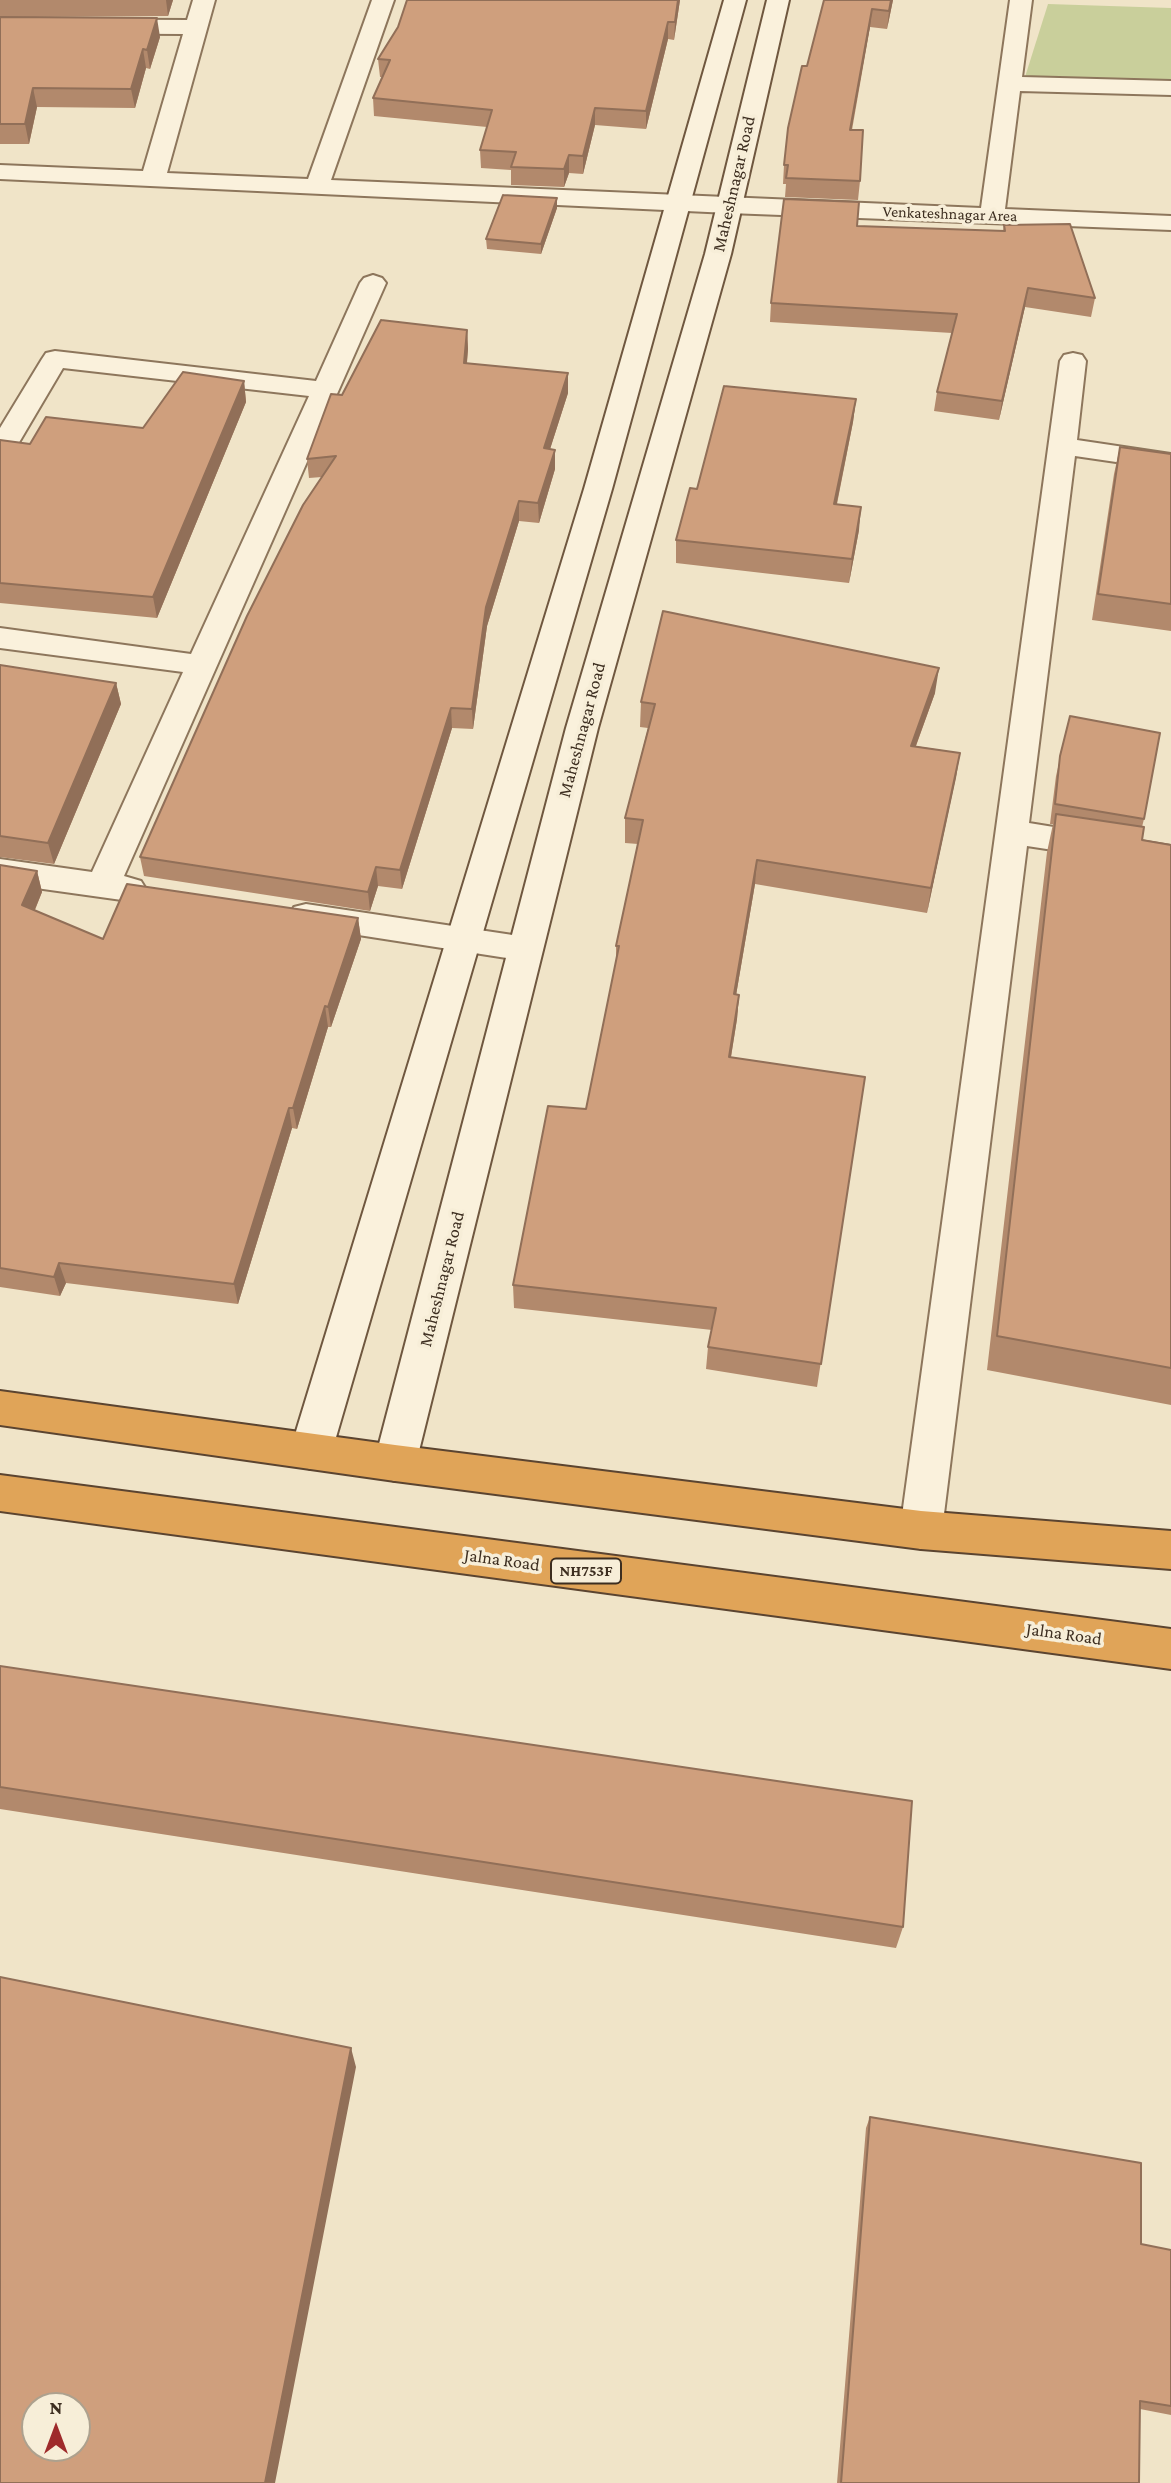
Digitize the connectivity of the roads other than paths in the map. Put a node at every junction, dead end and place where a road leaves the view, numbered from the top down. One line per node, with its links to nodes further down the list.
1 (204, 0): 7 (street)
2 (383, 0): 12 (street)
3 (735, 0): 13 (street)
4 (778, 0): 14 (street, Maheshnagar Road)
5 (1021, 0): 8 (street)
6 (0, 26): 7 (street)
7 (197, 27): 11 (street)
8 (1010, 84): 9 (street); 15 (street)
9 (1171, 88)
10 (0, 172): 11 (street, Venkateshnagar Area)
11 (153, 179): 12 (street, Venkateshnagar Area)
12 (317, 187): 13 (street, Venkateshnagar Area)
13 (678, 203): 14 (street, Venkateshnagar Area); 31 (street)
14 (729, 206): 15 (street, Venkateshnagar Area); 32 (street, Maheshnagar Road)
15 (992, 216): 16 (street, Venkateshnagar Area)
16 (1171, 223)
17 (373, 283): 19 (street)
18 (1073, 361): 21 (street)
19 (325, 390): 20 (street); 24 (street)
20 (3, 439)
21 (1062, 446): 22 (street); 25 (street)
22 (1171, 462)
23 (0, 638): 24 (street)
24 (202, 665): 28 (street)
25 (1012, 832): 26 (street); 37 (street)
26 (1171, 857)
27 (0, 871): 28 (street)
28 (103, 884): 29 (street)
29 (158, 893)
30 (269, 910): 31 (street)
31 (463, 940): 32 (street); 34 (street)
32 (526, 949): 35 (street, Maheshnagar Road)
33 (0, 1408): 34 (highway)
34 (311, 1451): 35 (highway)
35 (395, 1463): 37 (highway)
36 (0, 1493): 39 (highway, Jalna Road / NH753F)
37 (921, 1530): 38 (highway)
38 (1171, 1550)
39 (1171, 1648)

